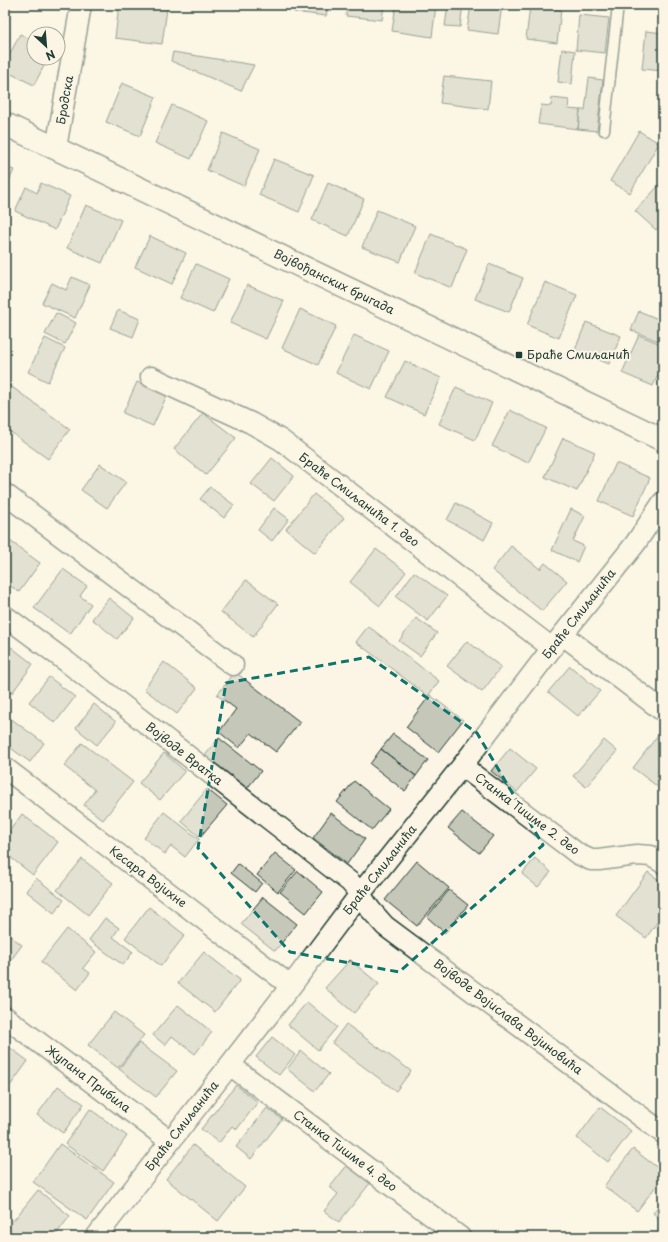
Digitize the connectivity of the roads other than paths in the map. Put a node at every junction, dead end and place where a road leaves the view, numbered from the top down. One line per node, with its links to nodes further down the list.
1 (81, 5): 5 (street, Бродска)
2 (618, 5): 4 (lane)
3 (5, 124): 5 (street, Војвођанских бригада)
4 (604, 130)
5 (56, 148): 7 (street, Војвођанских бригада)
6 (151, 377): 11 (street, Браће Смиљанића 1. део)
7 (661, 436)
8 (5, 494): 12 (street)
9 (663, 502): 11 (street, Браће Смиљанића)
10 (5, 616): 17 (street, Војводе Вратка)
11 (557, 642): 13 (street, Браће Смиљанића 1. део); 14 (street, Браће Смиљанића)
12 (233, 665)
13 (663, 711)
14 (462, 766): 16 (street, Станка Тишме 2. део); 17 (street, Браће Смиљанића)
15 (5, 768): 18 (street, Кесара Војихне)
16 (663, 863)
17 (360, 894): 18 (street, Браће Смиљанића); 21 (street, Војводе Војислава Војиновића)
18 (291, 986): 20 (street, Браће Смиљанића)
19 (5, 1017): 22 (street, Жупана Прибила)
20 (230, 1065): 22 (street, Браће Смиљанића); 24 (street, Станка Тишме 4. део)
21 (663, 1133)
22 (170, 1141): 23 (street, Браће Смиљанића)
23 (96, 1237)
24 (460, 1237)

